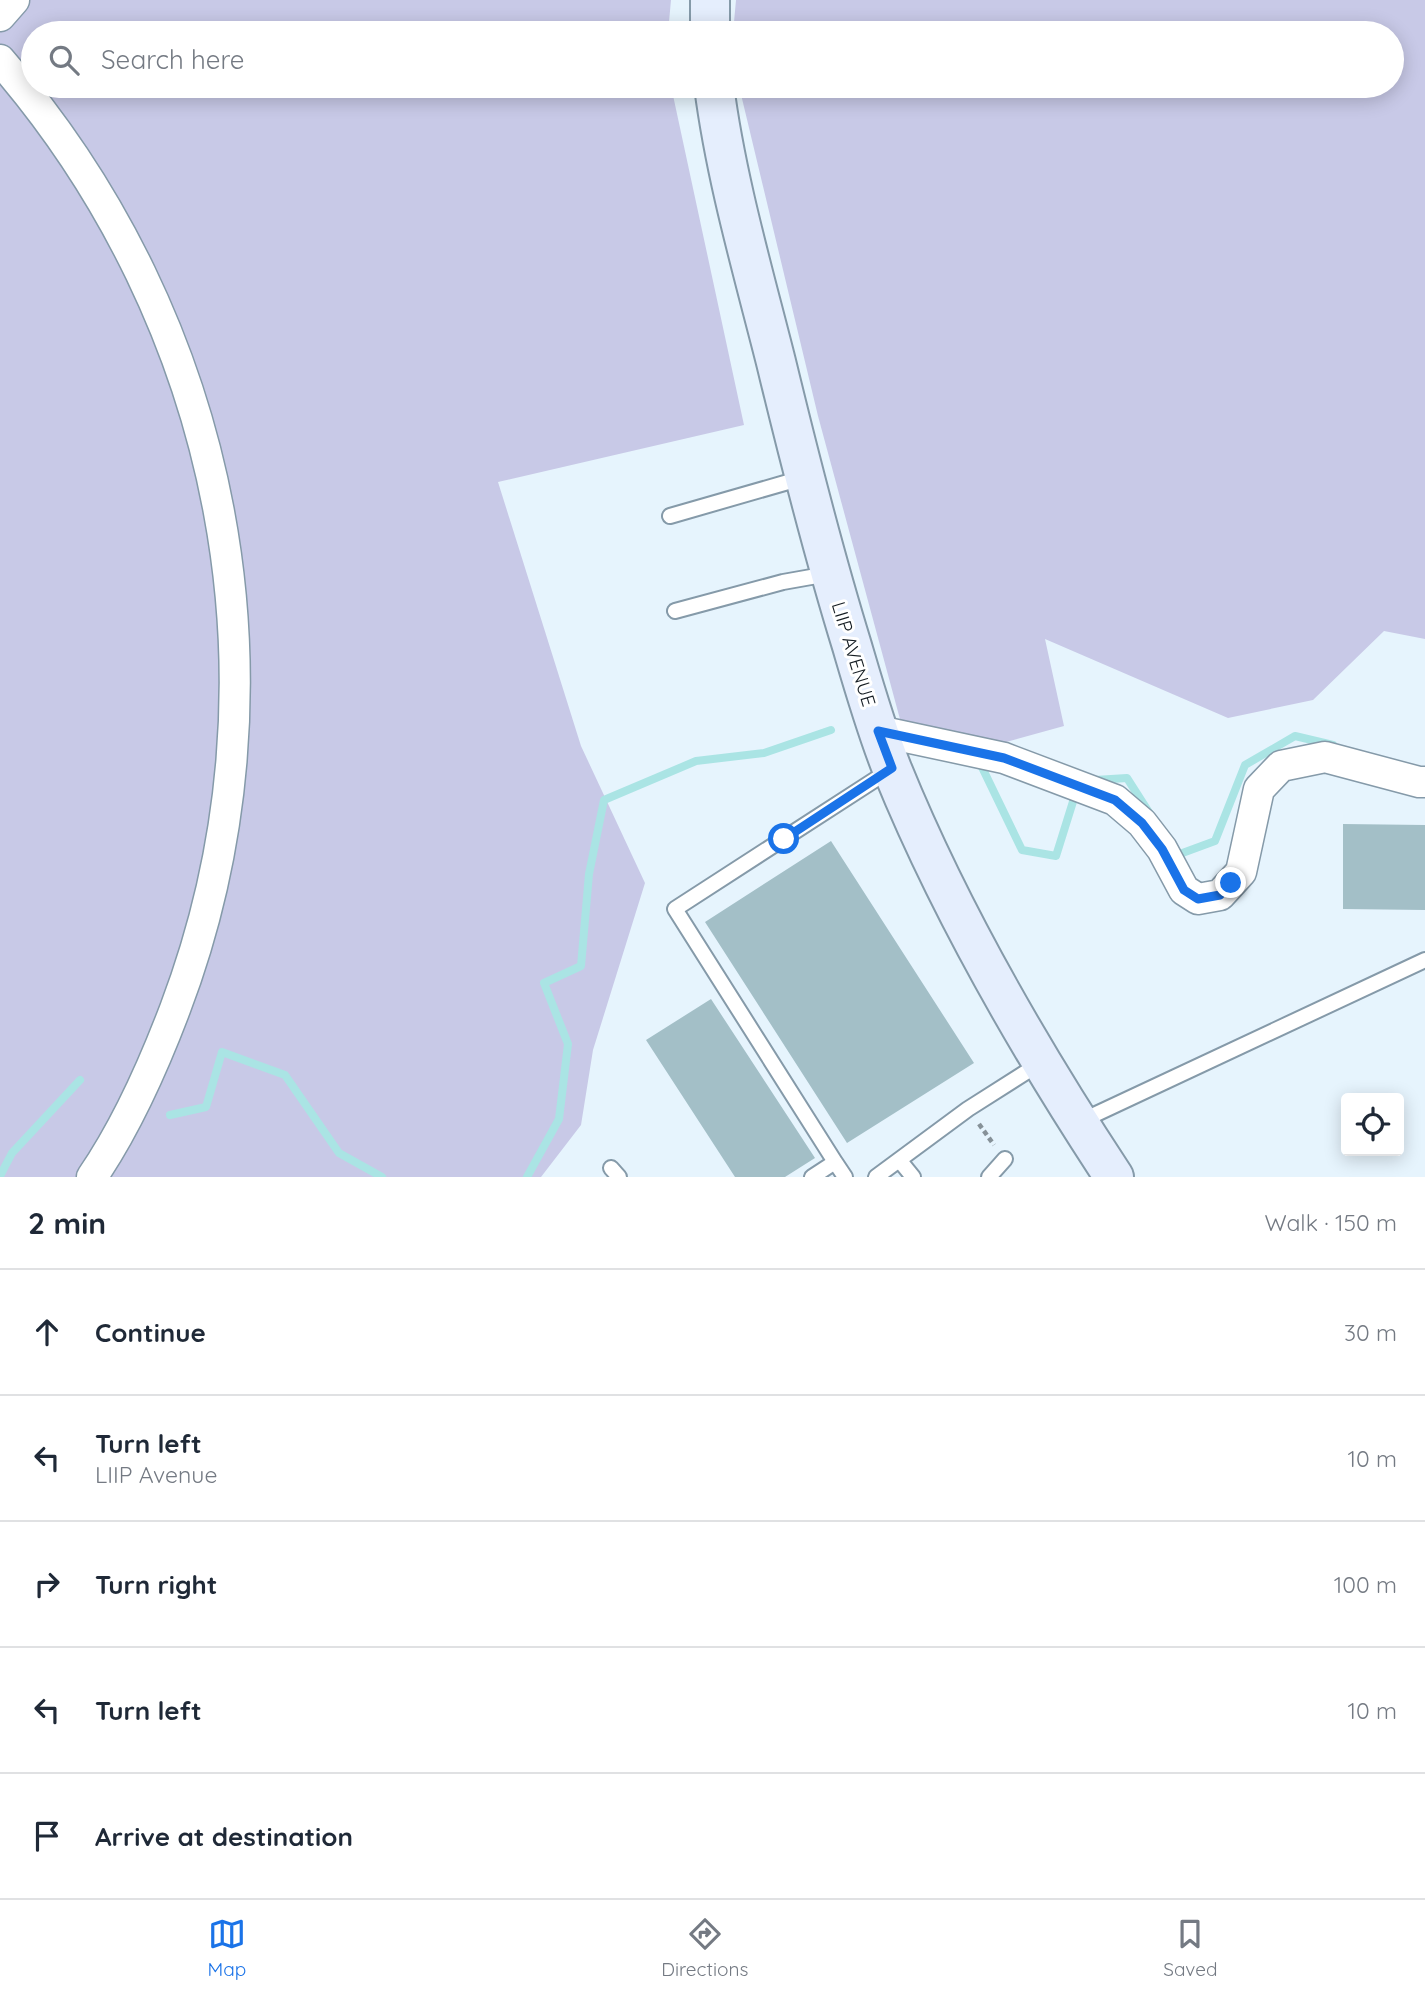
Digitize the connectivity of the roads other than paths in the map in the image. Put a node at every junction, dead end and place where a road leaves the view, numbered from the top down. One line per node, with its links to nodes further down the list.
1 (15, 0): 3 (street)
2 (710, 0): 4 (street)
3 (0, 16)
4 (710, 21)
5 (0, 60): 6 (street)
6 (21, 84)
7 (32, 98): 22 (street)
8 (716, 98): 9 (street, LIIP AVENUE)
9 (804, 477): 10 (lane); 11 (street, LIIP AVENUE)
10 (670, 516)
11 (830, 574): 12 (lane); 13 (street, LIIP AVENUE)
12 (676, 611)
13 (878, 731): 14 (street, LIIP AVENUE); 15 (street)
14 (892, 768): 17 (street, LIIP AVENUE); 21 (lane)
15 (1425, 782)
16 (1425, 960): 18 (lane)
17 (1042, 1062): 18 (street, LIIP AVENUE); 20 (lane)
18 (1078, 1122): 28 (street, LIIP AVENUE)
19 (1005, 1159): 27 (lane)
20 (900, 1161): 25 (lane); 26 (lane)
21 (835, 1162): 23 (lane); 24 (lane)
22 (92, 1177)
23 (812, 1177)
24 (845, 1177)
25 (876, 1177)
26 (913, 1177)
27 (989, 1177)
28 (1114, 1177)

